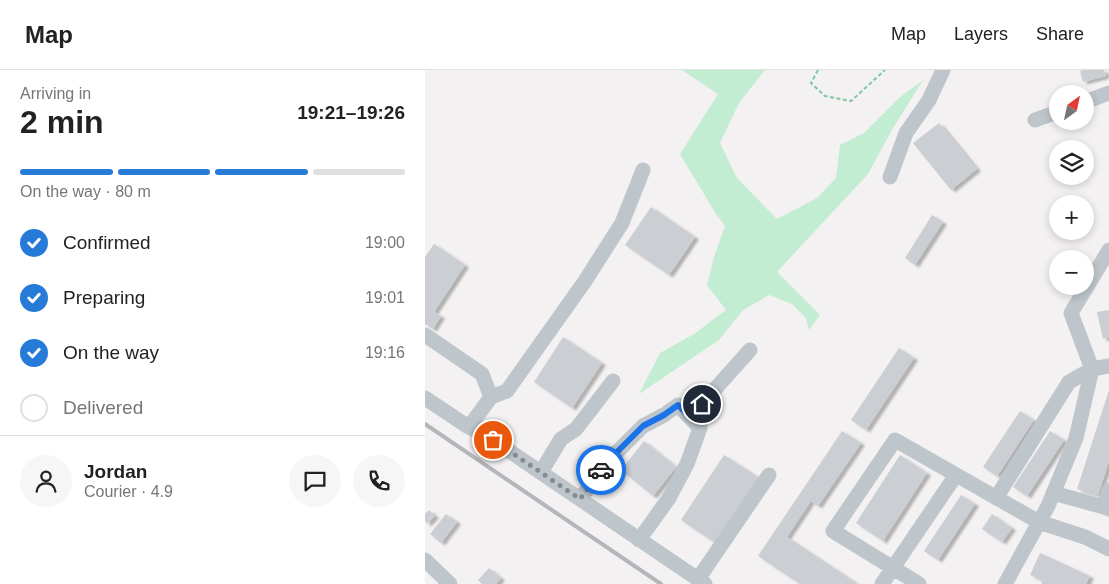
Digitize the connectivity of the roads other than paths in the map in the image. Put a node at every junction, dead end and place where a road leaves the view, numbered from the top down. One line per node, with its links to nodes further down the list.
1 (943, 70): 7 (street)
2 (1109, 93): 3 (street)
3 (1094, 99)
4 (1049, 115): 5 (street)
5 (1035, 120)
6 (643, 170): 14 (street)
7 (890, 178)
8 (1109, 250): 12 (street)
9 (425, 335): 14 (street)
10 (750, 350): 16 (street)
11 (1109, 366): 12 (street)
12 (1092, 369): 22 (street); 23 (street)
13 (613, 381): 18 (street)
14 (491, 397): 17 (street)
15 (425, 398): 17 (street)
16 (690, 417): 24 (street); 27 (street)
17 (469, 427): 18 (street)
18 (541, 472): 24 (street)
19 (769, 475): 31 (street)
20 (956, 475): 23 (street); 30 (street); 30 (street)
21 (1109, 490): 25 (street)
22 (1053, 493): 25 (street); 26 (street)
23 (996, 498): 26 (street)
24 (580, 499): 27 (street)
25 (1106, 508)
26 (1039, 522): 28 (street); 35 (street)
27 (639, 540): 31 (street)
28 (1109, 549)
29 (425, 560): 32 (street)
30 (893, 568): 33 (street); 34 (street)
31 (701, 582)
32 (450, 584)
33 (882, 584)
34 (919, 584)
35 (1005, 584)

